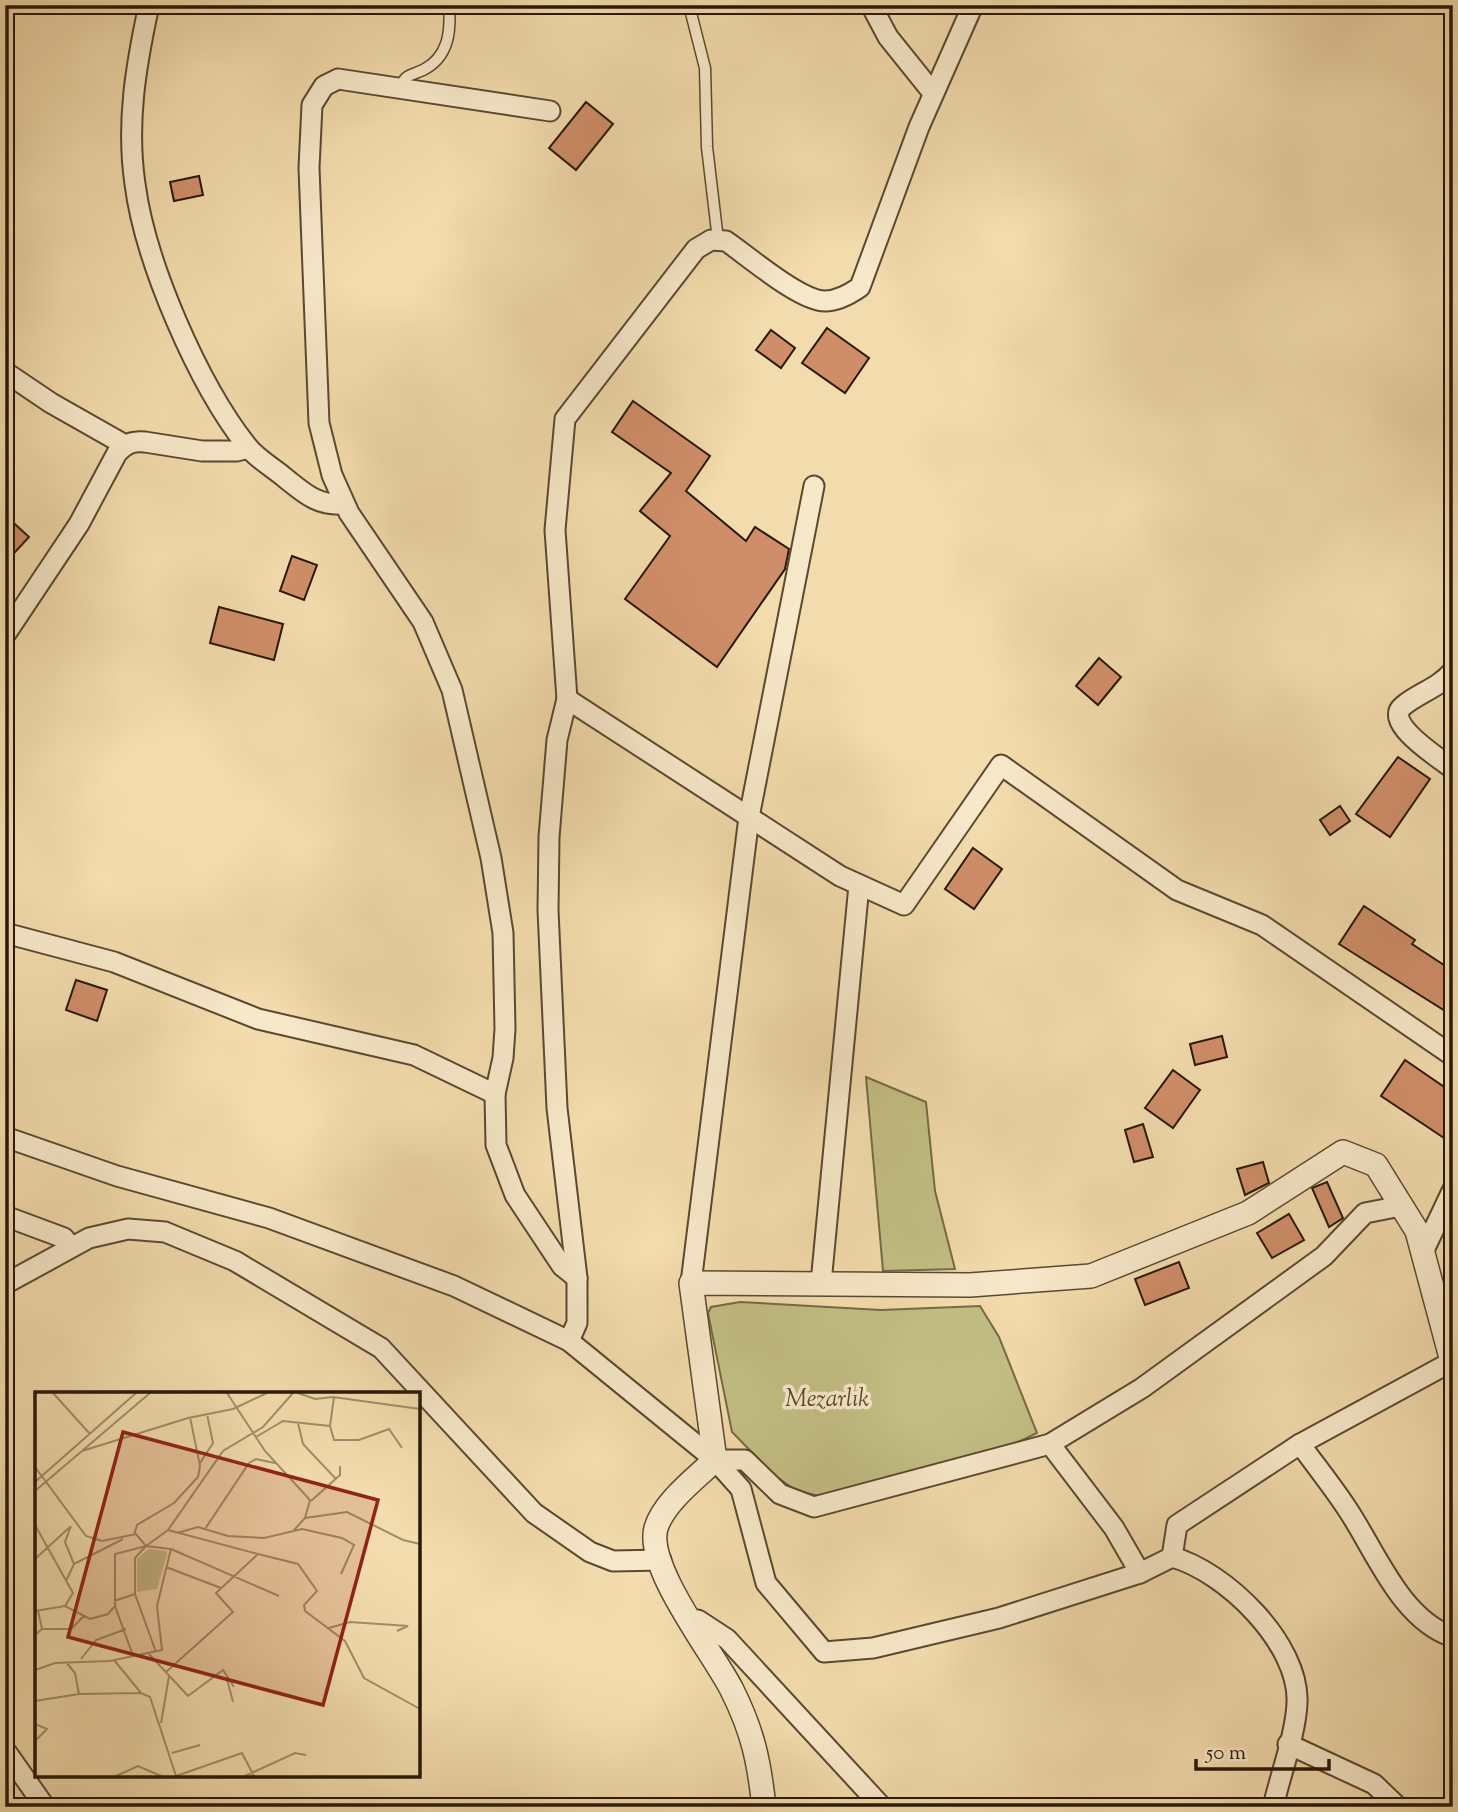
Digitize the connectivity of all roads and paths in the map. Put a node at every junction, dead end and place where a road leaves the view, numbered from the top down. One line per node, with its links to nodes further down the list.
1 (149, 5): 12 (street)
2 (449, 5): 6 (lane)
3 (689, 5): 9 (lane)
4 (871, 5): 7 (street)
5 (973, 5): 7 (street)
6 (401, 86): 8 (street); 14 (street)
7 (933, 93): 9 (street)
8 (550, 111)
9 (718, 240): 17 (street)
10 (5, 372): 11 (street)
11 (125, 445): 12 (street); 15 (street)
12 (248, 448): 14 (street)
13 (814, 486): 19 (street)
14 (344, 504): 23 (street)
15 (5, 635)
16 (1450, 678): 18 (street)
17 (567, 699): 19 (street); 30 (street)
18 (1453, 769)
19 (749, 817): 20 (street); 31 (street)
20 (859, 885): 22 (street); 32 (street)
21 (5, 933): 23 (street)
22 (1453, 1056)
23 (495, 1094): 30 (street)
24 (5, 1137): 34 (street)
25 (1453, 1189): 29 (street)
26 (1401, 1206): 29 (street); 32 (street); 36 (street)
27 (5, 1216): 28 (street)
28 (71, 1247): 33 (street); 40 (street)
29 (1424, 1250): 35 (street)
30 (577, 1278): 34 (street)
31 (691, 1283): 32 (street); 38 (street)
32 (821, 1283)
33 (5, 1284)
34 (569, 1341): 38 (street)
35 (1452, 1364): 37 (street)
36 (1050, 1444): 38 (street); 41 (street)
37 (1300, 1444): 39 (street); 43 (street)
38 (715, 1460): 40 (street); 41 (street)
39 (1172, 1557): 41 (street); 44 (street)
40 (661, 1560): 42 (street)
41 (1140, 1573)
42 (690, 1623): 47 (street); 48 (street)
43 (1453, 1637)
44 (1288, 1744): 49 (street); 50 (street)
45 (5, 1749): 46 (street)
46 (45, 1807)
47 (764, 1807)
48 (882, 1807)
49 (1273, 1807)
50 (1398, 1807)

